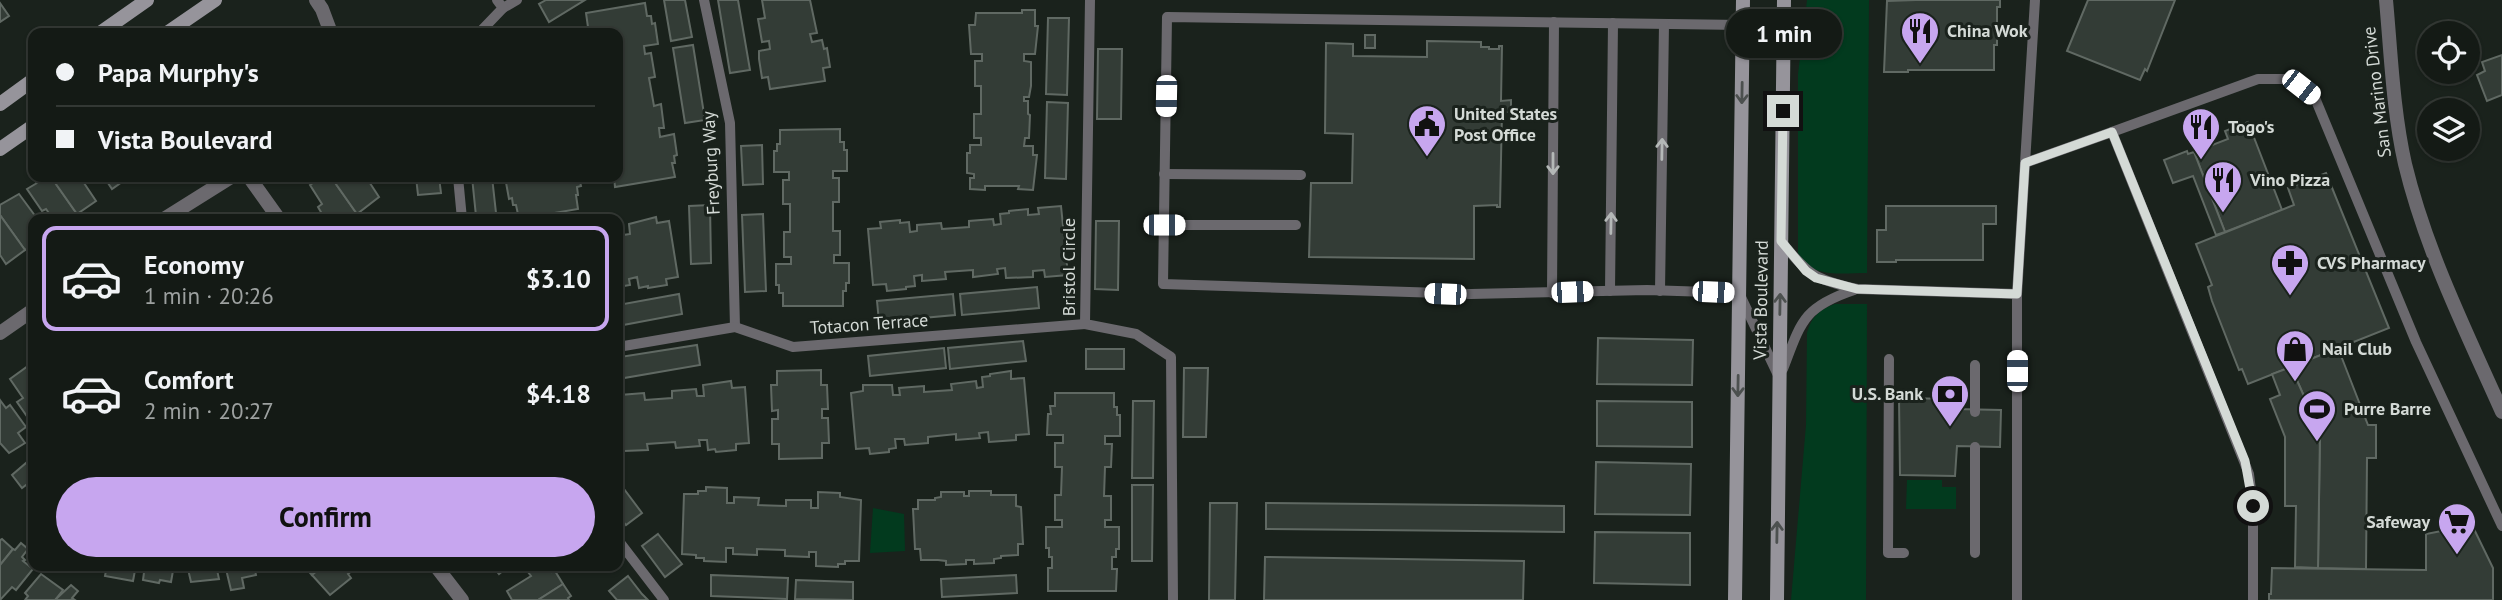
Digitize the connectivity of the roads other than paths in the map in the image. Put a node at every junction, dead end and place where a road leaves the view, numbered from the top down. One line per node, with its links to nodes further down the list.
1 (147, 0): 16 (main road)
2 (215, 0): 17 (main road)
3 (316, 0): 18 (street)
4 (517, 0): 11 (lane)
5 (705, 0): 45 (lane, Freyburg Way)
6 (1090, 0): 44 (lane, Bristol Circle)
7 (1743, 0): 15 (main road, Vista Boulevard)
8 (1784, 0): 36 (main road, Vista Boulevard)
9 (2035, 0): 25 (lane)
10 (2386, 0): 52 (street, San Marino Drive)
11 (500, 4): 19 (lane)
12 (1554, 22): 13 (lane); 26 (lane); 40 (lane, one-way to 40)
13 (1613, 23): 14 (lane); 38 (lane, one-way to 13)
14 (1664, 24): 15 (lane); 39 (lane, one-way to 14)
15 (1742, 25): 41 (main road, Vista Boulevard, one-way to 41)
16 (107, 28)
17 (174, 28)
18 (329, 28)
19 (483, 28)
20 (28, 84): 21 (main road)
21 (0, 104)
22 (28, 129): 24 (main road)
23 (2112, 132): 25 (lane); 54 (lane); 65 (lane)
24 (0, 149)
25 (2025, 163): 42 (lane)
26 (1164, 174): 27 (lane); 34 (lane)
27 (1301, 175)
28 (223, 182): 31 (street)
29 (253, 182): 32 (street)
30 (458, 182): 33 (lane)
31 (172, 214)
32 (275, 214)
33 (461, 214)
34 (1164, 225): 35 (lane); 40 (lane)
35 (1296, 225)
36 (1781, 241): 37 (lane); 50 (main road, Vista Boulevard, one-way to 36)
37 (1857, 289): 42 (lane); 50 (lane)
38 (1610, 291): 39 (lane); 40 (lane)
39 (1660, 291): 41 (lane)
40 (1552, 293)
41 (1739, 293): 50 (lane); 62 (main road, Vista Boulevard, one-way to 62)
42 (2017, 294): 64 (lane)
43 (28, 313): 46 (street)
44 (1085, 324): 45 (lane, Totacon Terrace); 61 (lane, Bristol Circle)
45 (735, 327): 47 (lane, Totacon Terrace)
46 (0, 333)
47 (623, 346)
48 (1889, 359): 56 (lane)
49 (1975, 365): 51 (lane)
50 (1779, 378): 63 (main road, Vista Boulevard, one-way to 50)
51 (1975, 412)
52 (2502, 412)
53 (1975, 447): 57 (lane)
54 (2502, 526)
55 (623, 547): 60 (lane)
56 (1904, 553)
57 (1975, 553)
58 (439, 571): 59 (street)
59 (461, 600)
60 (664, 600)
61 (1173, 600)
62 (1735, 600)
63 (1777, 600)
64 (2017, 600)
65 (2253, 600)

